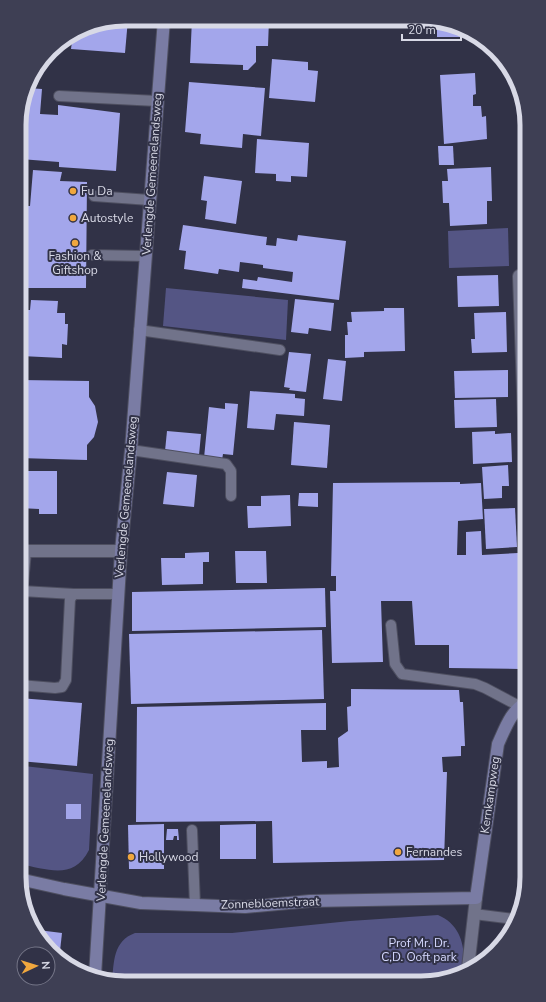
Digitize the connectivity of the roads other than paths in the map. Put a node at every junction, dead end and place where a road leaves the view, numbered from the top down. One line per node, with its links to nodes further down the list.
1 (163, 26): 3 (street, Verlengde Gemeenelandsweg)
2 (59, 96): 3 (lane)
3 (157, 101): 5 (street, Verlengde Gemeenelandsweg)
4 (94, 196): 5 (lane)
5 (150, 200): 7 (street, Verlengde Gemeenelandsweg)
6 (92, 255): 7 (lane)
7 (145, 256): 10 (street, Verlengde Gemeenelandsweg)
8 (518, 276): 9 (street)
9 (520, 327)
10 (139, 330): 11 (lane); 12 (street, Verlengde Gemeenelandsweg)
11 (280, 350)
12 (131, 450): 13 (lane); 14 (street, Verlengde Gemeenelandsweg)
13 (231, 496)
14 (121, 550): 15 (street); 18 (street, Verlengde Gemeenelandsweg)
15 (26, 551)
16 (26, 591): 17 (lane)
17 (74, 594): 18 (lane); 20 (lane)
18 (118, 594): 25 (street, Verlengde Gemeenelandsweg)
19 (391, 625): 21 (lane)
20 (26, 685)
21 (520, 703)
22 (520, 708): 26 (street, Kernkampweg)
23 (192, 830): 27 (lane)
24 (26, 881): 25 (street, Zonnebloemstraat)
25 (101, 896): 27 (street, Zonnebloemstraat); 31 (street, Verlengde Gemeenelandsweg)
26 (476, 898): 27 (street, Zonnebloemstraat); 28 (street)
27 (195, 905)
28 (474, 914): 29 (lane); 30 (street)
29 (511, 919)
30 (470, 963)
31 (95, 971)

